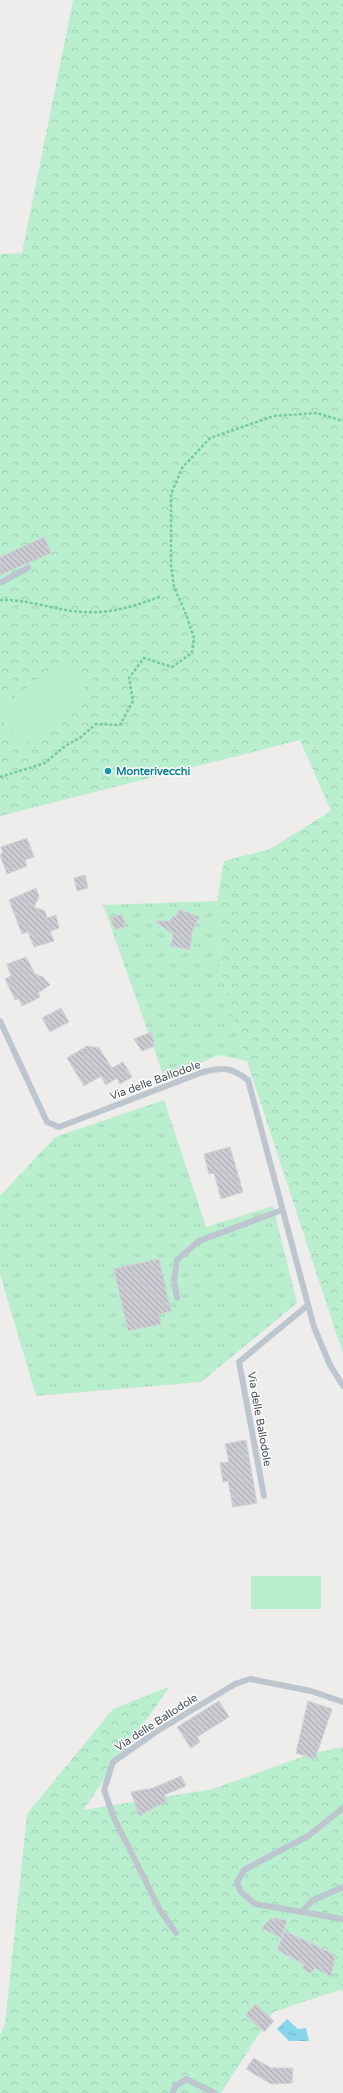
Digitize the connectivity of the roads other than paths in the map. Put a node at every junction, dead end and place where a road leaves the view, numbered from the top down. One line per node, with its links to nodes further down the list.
1 (28, 568): 2 (lane)
2 (0, 583)
3 (0, 1021): 4 (lane, Via delle Ballodole)
4 (282, 1210): 5 (lane); 6 (lane, Via delle Ballodole)
5 (177, 1298)
6 (308, 1305): 7 (lane, Via delle Ballodole); 8 (lane, Via delle Ballodole)
7 (343, 1386)
8 (264, 1496)
9 (343, 1702): 14 (lane, Via delle Ballodole)
10 (343, 1808): 12 (lane)
11 (343, 1887): 12 (lane)
12 (302, 1911): 13 (lane)
13 (343, 1919)
14 (176, 1933)
15 (172, 2093): 16 (lane)
16 (215, 2093)

